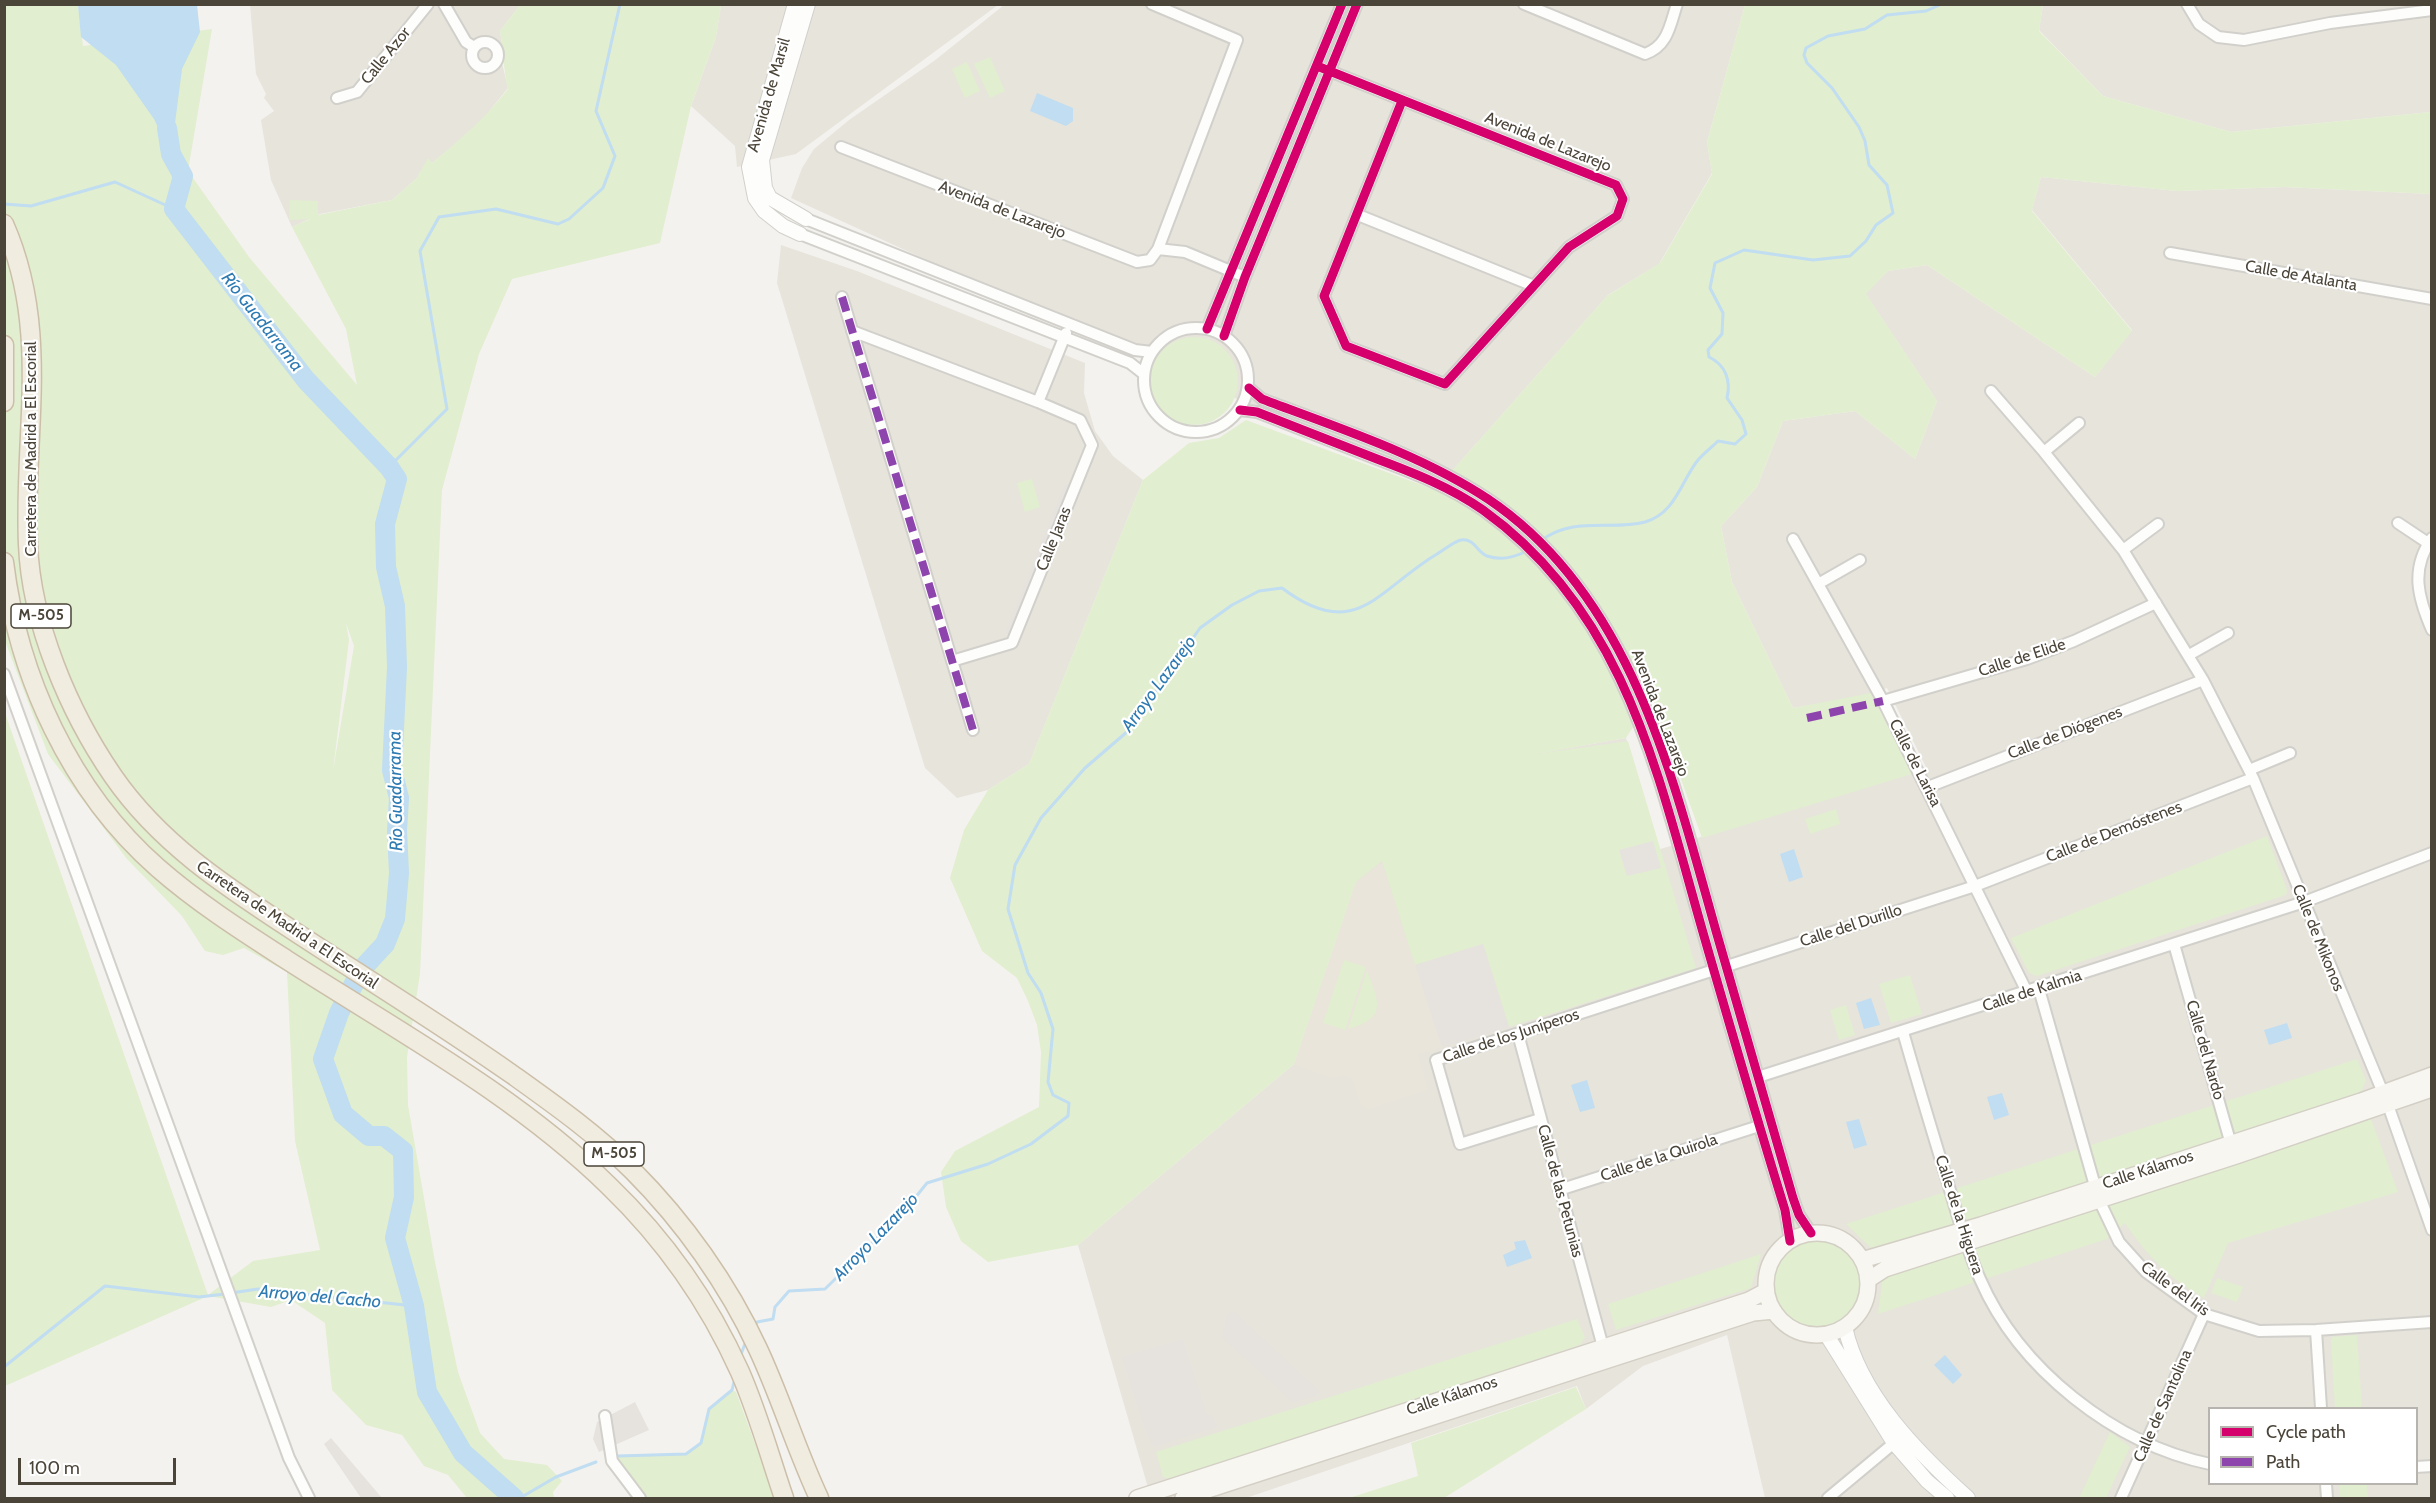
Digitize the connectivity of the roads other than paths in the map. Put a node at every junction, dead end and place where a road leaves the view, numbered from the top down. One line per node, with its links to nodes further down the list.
1 (428, 4): 15 (street, Calle Azor)
2 (444, 4): 12 (street)
3 (795, 4): 21 (street, Avenida de Marsil)
4 (808, 4): 19 (street, Avenida de Marsil)
5 (1152, 4): 22 (street)
6 (1342, 4): 13 (street)
7 (1357, 4): 14 (street)
8 (1524, 4): 9 (street)
9 (1677, 4)
10 (2187, 4): 11 (street)
11 (2432, 10)
12 (474, 47)
13 (1317, 66): 14 (street, Avenida de Lazarejo); 24 (street)
14 (1329, 72): 16 (street, Avenida de Lazarejo); 25 (street)
15 (337, 98)
16 (1402, 101): 18 (street, Avenida de Lazarejo); 26 (street, Avenida de Lazarejo)
17 (841, 147): 22 (street, Avenida de Lazarejo)
18 (1358, 215): 26 (street); 26 (street, Avenida de Lazarejo)
19 (806, 219): 29 (street)
20 (4, 224): 106 (highway, Carretera de Madrid a El Escorial / M-505)
21 (800, 234): 33 (street)
22 (1158, 249): 24 (street)
23 (2170, 253): 28 (street, Calle de Atalanta)
24 (1231, 271): 25 (street); 30 (street)
25 (1245, 277): 32 (street)
26 (1534, 286)
27 (842, 297): 31 (street)
28 (2432, 299)
29 (1070, 324): 33 (street); 35 (street)
30 (1207, 329): 32 (street); 35 (street)
31 (852, 331): 40 (street, Calle Jaras); 56 (street)
32 (1224, 336): 37 (street)
33 (1064, 338): 36 (street); 40 (street)
34 (4, 345): 39 (highway, Carretera de Madrid a El Escorial)
35 (1152, 352): 36 (street)
36 (1144, 374): 41 (street)
37 (1249, 388): 41 (street); 59 (street, Avenida de Lazarejo)
38 (1991, 391): 43 (street, Calle de Mikonos)
39 (4, 402)
40 (1038, 402): 56 (street, Calle Jaras)
41 (1240, 410): 59 (street, Avenida de Lazarejo)
42 (2079, 423): 43 (street)
43 (2044, 452): 48 (street, Calle de Mikonos)
44 (2397, 523): 47 (street)
45 (2158, 524): 48 (street)
46 (1793, 539): 51 (street, Calle de Larisa)
47 (2430, 541): 53 (street)
48 (2123, 550): 52 (street, Calle de Mikonos)
49 (1860, 560): 51 (street)
50 (4, 562): 105 (highway, Carretera de Madrid a El Escorial / M-505)
51 (1818, 584): 60 (street, Calle de Larisa)
52 (2156, 603): 55 (street, Calle de Mikonos); 60 (street, Calle de Elide)
53 (2432, 630)
54 (2228, 633): 55 (street)
55 (2189, 656): 58 (street, Calle de Mikonos)
56 (952, 661): 61 (street)
57 (4, 674): 103 (street)
58 (2203, 680): 63 (street, Calle de Mikonos); 64 (street, Calle de Diógenes)
59 (1630, 684): 69 (street, Avenida de Lazarejo); 70 (street, Avenida de Lazarejo)
60 (1883, 701): 64 (street, Calle de Larisa)
61 (973, 730)
62 (2290, 753): 63 (street)
63 (2251, 774): 66 (street, Calle de Demóstenes); 67 (street, Calle de Mikonos)
64 (1928, 787): 66 (street, Calle de Larisa)
65 (2432, 853): 67 (street, Calle de Kalmia)
66 (1975, 886): 69 (street, Calle del Durillo); 72 (street, Calle de Larisa)
67 (2304, 902): 68 (street, Calle de Kalmia); 78 (street, Calle de Mikonos)
68 (2174, 944): 71 (street, Calle de Kalmia); 81 (street, Calle del Nardo)
69 (1727, 966): 76 (street, Avenida de Lazarejo)
70 (1714, 970): 74 (street, Calle de los Juníperos); 80 (street, Avenida de Lazarejo)
71 (2039, 989): 72 (street, Calle de Kalmia); 83 (street, Calle del Iris)
72 (2027, 992): 73 (street, Calle de Kalmia)
73 (1903, 1032): 76 (street, Calle de Kalmia); 86 (street, Calle de la Higuera)
74 (1518, 1034): 79 (street, Calle de las Petunias); 79 (street, Calle de los Juníperos)
75 (2432, 1075): 78 (main road, Calle Kálamos)
76 (1758, 1077): 85 (street, Avenida de Lazarejo)
77 (2432, 1089): 78 (main road, Calle Kálamos)
78 (2384, 1099): 81 (main road, Calle Kálamos); 84 (street, Calle de Mikonos)
79 (1540, 1119): 82 (street, Calle de las Petunias)
80 (1759, 1126): 82 (street, Calle de la Quirola); 87 (street, Avenida de Lazarejo)
81 (2233, 1150): 83 (main road, Calle Kálamos)
82 (1559, 1190): 97 (street, Calle de las Petunias)
83 (2097, 1193): 86 (main road, Calle Kálamos); 92 (street, Calle del Iris)
84 (2432, 1230)
85 (1811, 1233): 87 (main road); 88 (main road)
86 (1964, 1237): 88 (main road, Calle Kálamos); 89 (main road, Calle Kálamos); 101 (street, Calle de la Higuera)
87 (1790, 1241): 90 (main road)
88 (1862, 1260): 89 (main road)
89 (1868, 1280): 94 (main road)
90 (1766, 1290): 91 (main road); 97 (main road, Calle Kálamos)
91 (1774, 1311): 96 (main road); 108 (main road, Calle Kálamos)
92 (2204, 1314): 95 (street, Calle del Iris); 101 (street, Calle de Santolina)
93 (2432, 1322): 95 (street, Calle del Iris)
94 (1845, 1327): 96 (main road); 100 (street)
95 (2316, 1330): 98 (street)
96 (1826, 1334): 100 (street)
97 (1603, 1347): 107 (main road, Calle Kálamos)
98 (2321, 1407)
99 (605, 1416): 104 (street)
100 (1900, 1439): 109 (street); 110 (street); 111 (street)
101 (2147, 1442): 102 (street, Calle de la Higuera); 112 (street, Calle de Santolina)
102 (2208, 1463)
103 (309, 1498)
104 (640, 1498)
105 (784, 1498)
106 (819, 1498)
107 (1137, 1498)
108 (1183, 1498)
109 (1828, 1498)
110 (1947, 1498)
111 (1968, 1498)
112 (2121, 1498)

